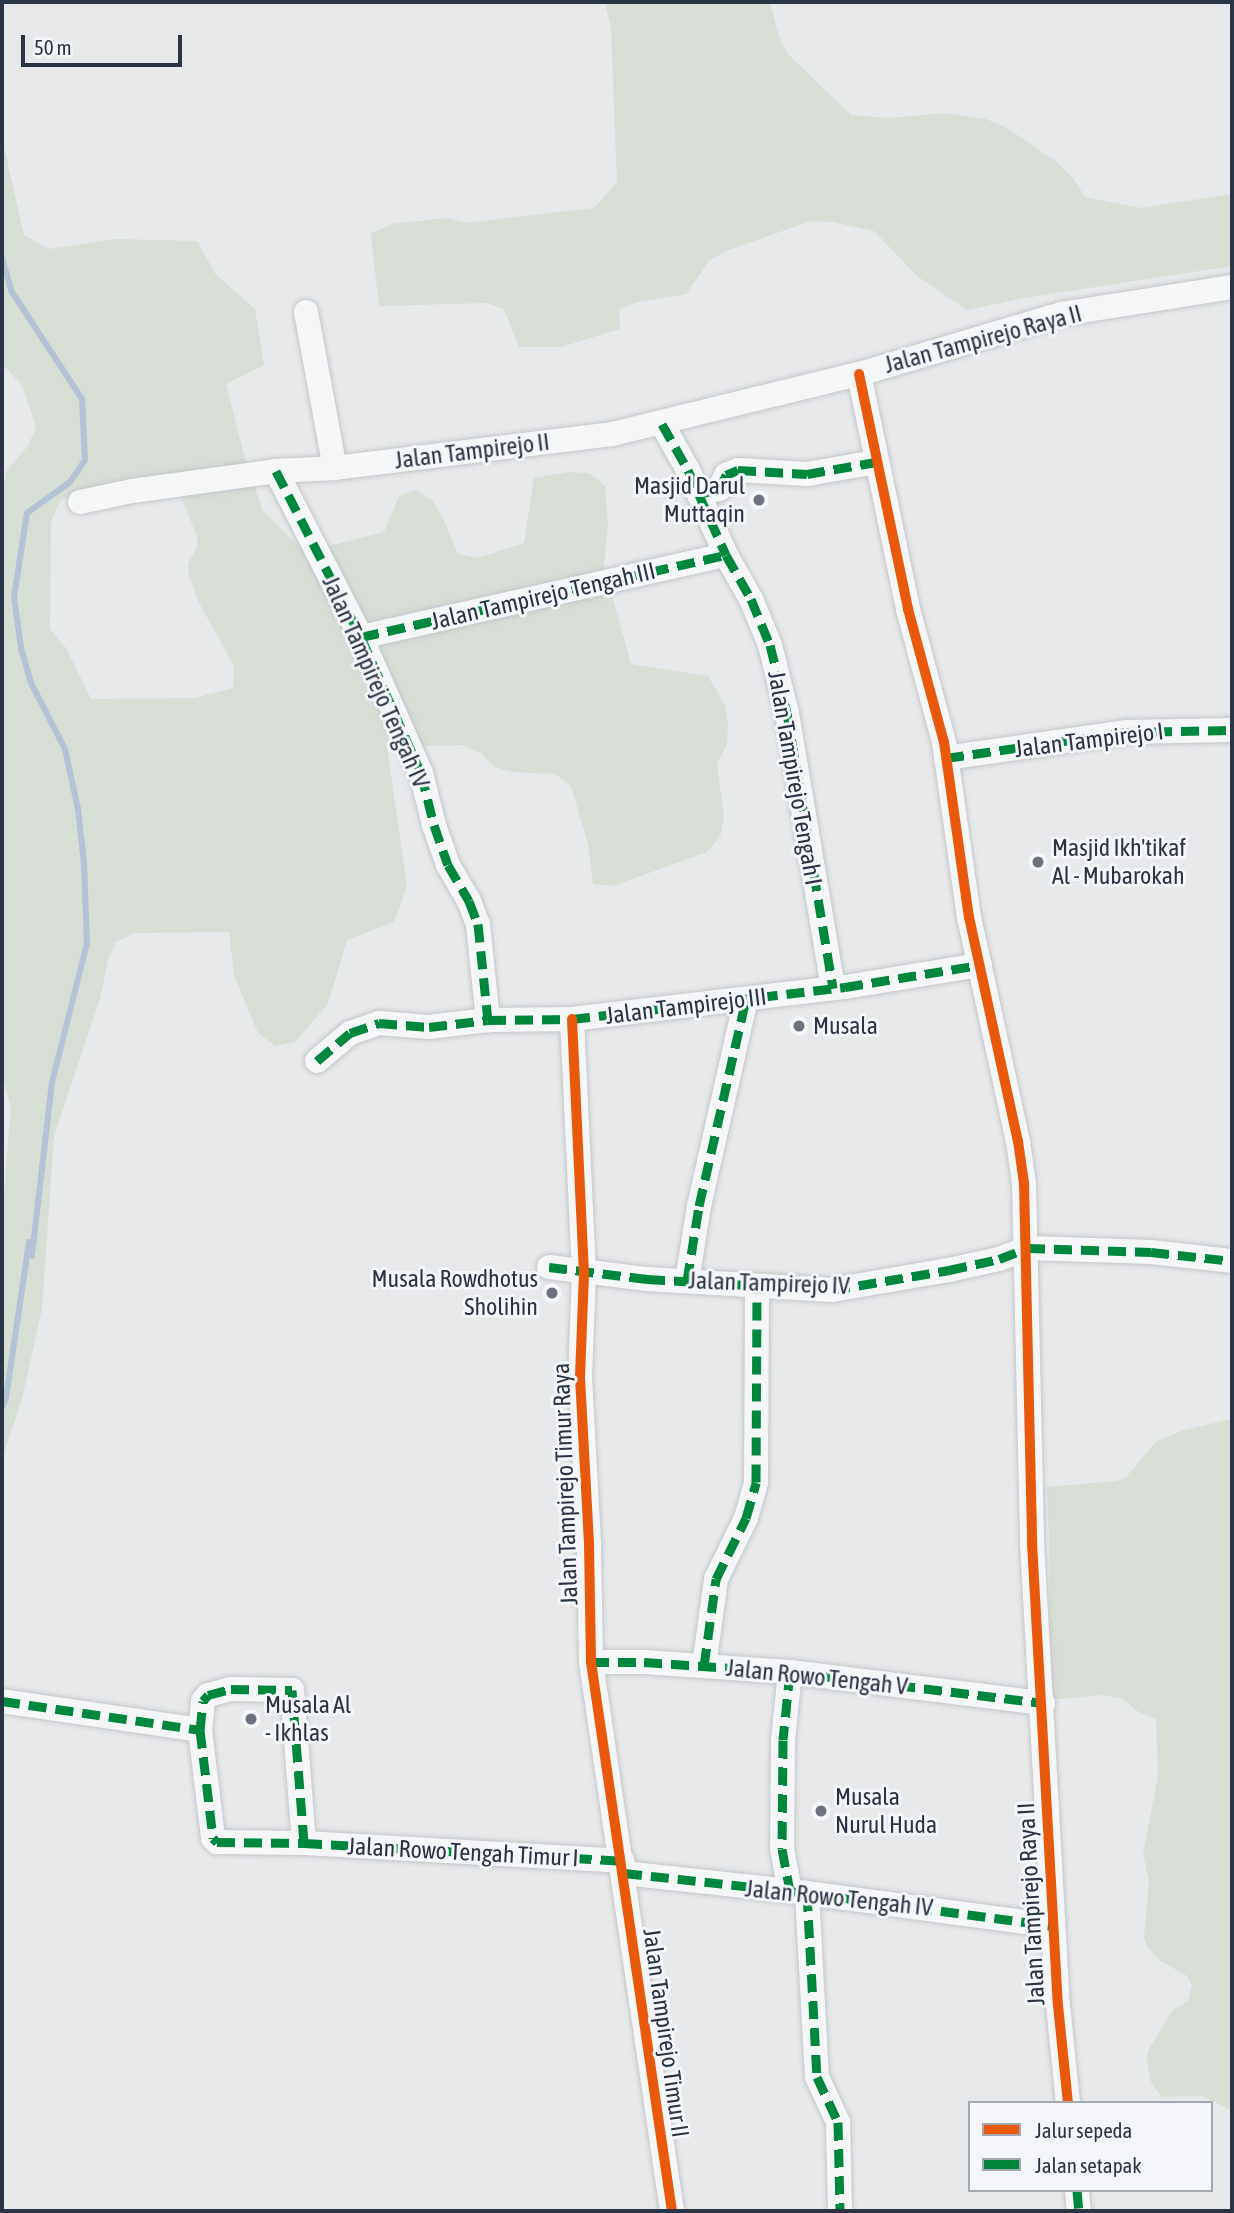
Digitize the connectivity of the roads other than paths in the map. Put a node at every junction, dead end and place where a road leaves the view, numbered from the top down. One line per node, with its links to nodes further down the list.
1 (1232, 287): 3 (street, Jalan Tampirejo Raya II)
2 (306, 312): 6 (street)
3 (859, 373): 4 (street, Jalan Tampirejo II); 5 (street, Jalan Tampirejo Raya II)
4 (662, 424): 6 (street, Jalan Tampirejo II); 8 (street, Jalan Tampirejo Tengah I)
5 (876, 462): 8 (street); 13 (street, Jalan Tampirejo Raya II)
6 (335, 468): 7 (street, Jalan Tampirejo II)
7 (276, 471): 9 (street, Jalan Tampirejo II); 11 (street, Jalan Tampirejo Tengah IV)
8 (699, 494): 10 (street, Jalan Tampirejo Tengah I)
9 (80, 502)
10 (726, 555): 11 (street, Jalan Tampirejo Tengah III); 15 (street, Jalan Tampirejo Tengah I)
11 (361, 637): 18 (street, Jalan Tampirejo Tengah IV)
12 (1232, 730): 13 (street, Jalan Tampirejo I)
13 (946, 758): 14 (street, Jalan Tampirejo Raya II)
14 (981, 964): 15 (street, Jalan Tampirejo III); 20 (street, Jalan Tampirejo Raya II)
15 (833, 988): 16 (street, Jalan Tampirejo III)
16 (746, 999): 17 (street, Jalan Tampirejo III); 24 (street)
17 (572, 1019): 18 (street, Jalan Tampirejo III); 23 (street, Jalan Tampirejo Timur Raya)
18 (488, 1020): 19 (street, Jalan Tampirejo III)
19 (317, 1061)
20 (1027, 1248): 21 (street); 25 (street, Jalan Tampirejo IV); 30 (street, Jalan Tampirejo Raya II)
21 (1232, 1261)
22 (549, 1267): 23 (street, Jalan Tampirejo IV)
23 (584, 1273): 24 (street, Jalan Tampirejo IV); 26 (street, Jalan Tampirejo Timur Raya)
24 (687, 1281): 25 (street, Jalan Tampirejo IV)
25 (757, 1287): 27 (street)
26 (591, 1662): 27 (street, Jalan Rowo Tengah V); 33 (street, Jalan Tampirejo Timur Raya)
27 (704, 1666): 28 (street, Jalan Rowo Tengah V)
28 (790, 1672): 30 (street, Jalan Rowo Tengah V); 34 (street)
29 (2, 1700): 31 (street)
30 (1043, 1703): 35 (street, Jalan Tampirejo Raya II)
31 (200, 1730): 32 (street, Jalan Rowo Tengah Timur I); 32 (street, Jalan Rowo Tengah Timur I)
32 (304, 1843): 33 (street, Jalan Rowo Tengah Timur I)
33 (623, 1867): 34 (street, Jalan Rowo Tengah IV); 38 (street, Jalan Tampirejo Timur II)
34 (799, 1892): 35 (street, Jalan Rowo Tengah IV); 39 (street)
35 (1053, 1926): 36 (street, Jalan Tampirejo Raya II)
36 (1068, 2101)
37 (1077, 2192): 40 (street)
38 (673, 2211)
39 (840, 2211)
40 (1079, 2211)

